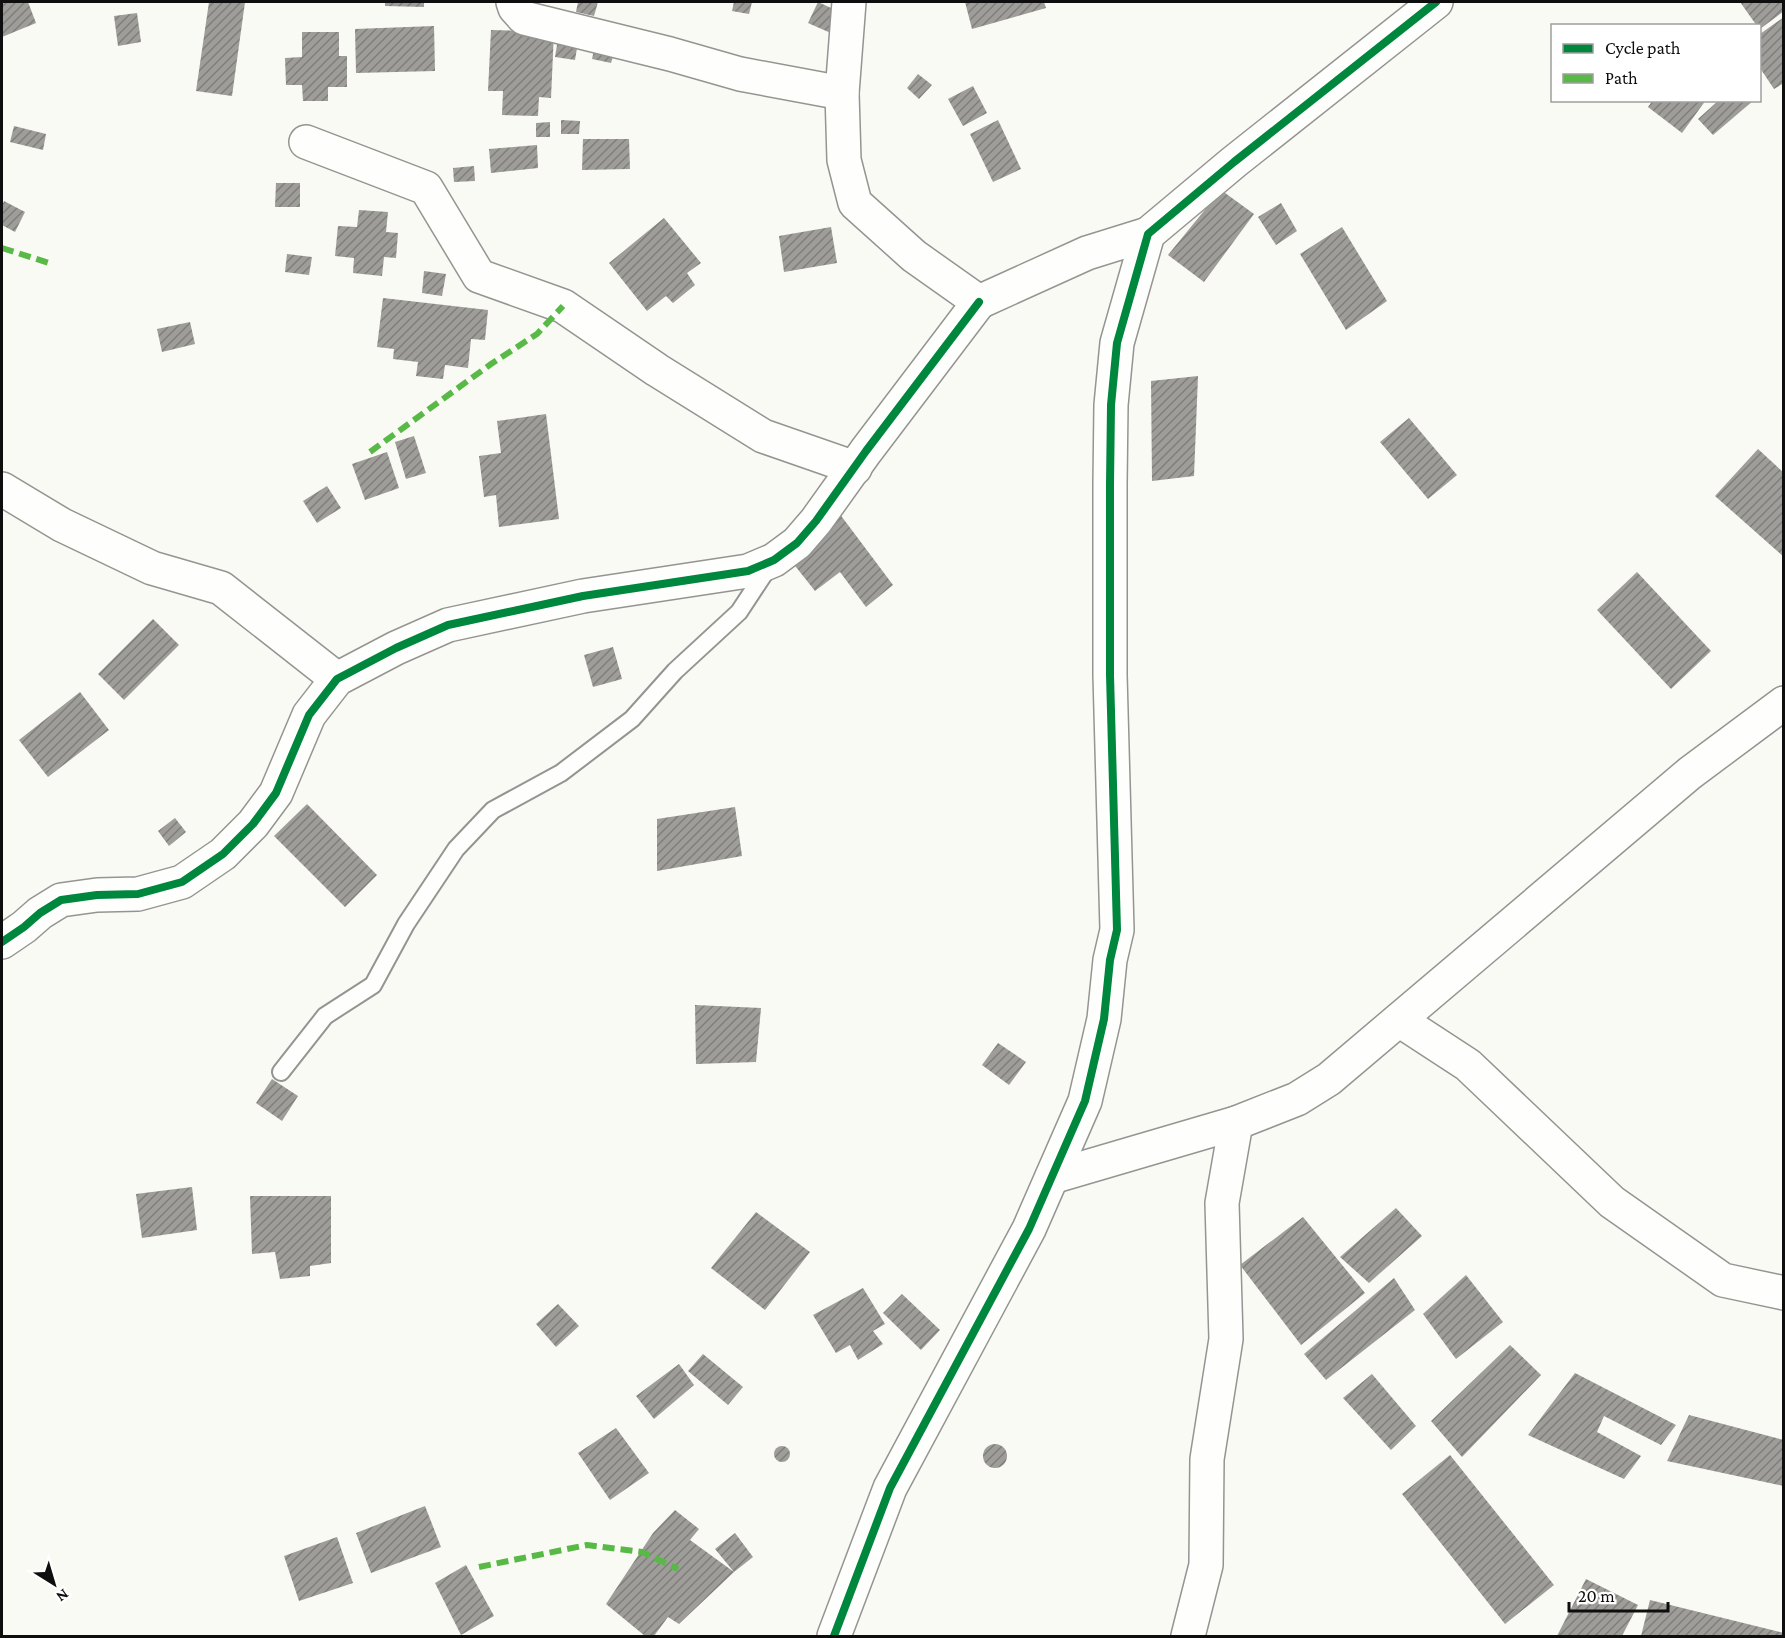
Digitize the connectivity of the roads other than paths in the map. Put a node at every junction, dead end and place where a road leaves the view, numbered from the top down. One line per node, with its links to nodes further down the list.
1 (513, 2): 4 (street)
2 (849, 2): 4 (street)
3 (1436, 2): 6 (street)
4 (842, 93): 7 (street)
5 (306, 142): 8 (street)
6 (1148, 234): 7 (street); 17 (street)
7 (979, 302): 8 (street)
8 (855, 468): 10 (street)
9 (2, 489): 11 (street)
10 (774, 560): 11 (street); 15 (lane)
11 (337, 679): 13 (street)
12 (1784, 703): 14 (street)
13 (2, 942)
14 (1399, 1020): 16 (street); 18 (street)
15 (280, 1072)
16 (1236, 1123): 17 (street); 20 (street)
17 (1052, 1177): 19 (street)
18 (1784, 1293)
19 (834, 1636)
20 (1188, 1636)

